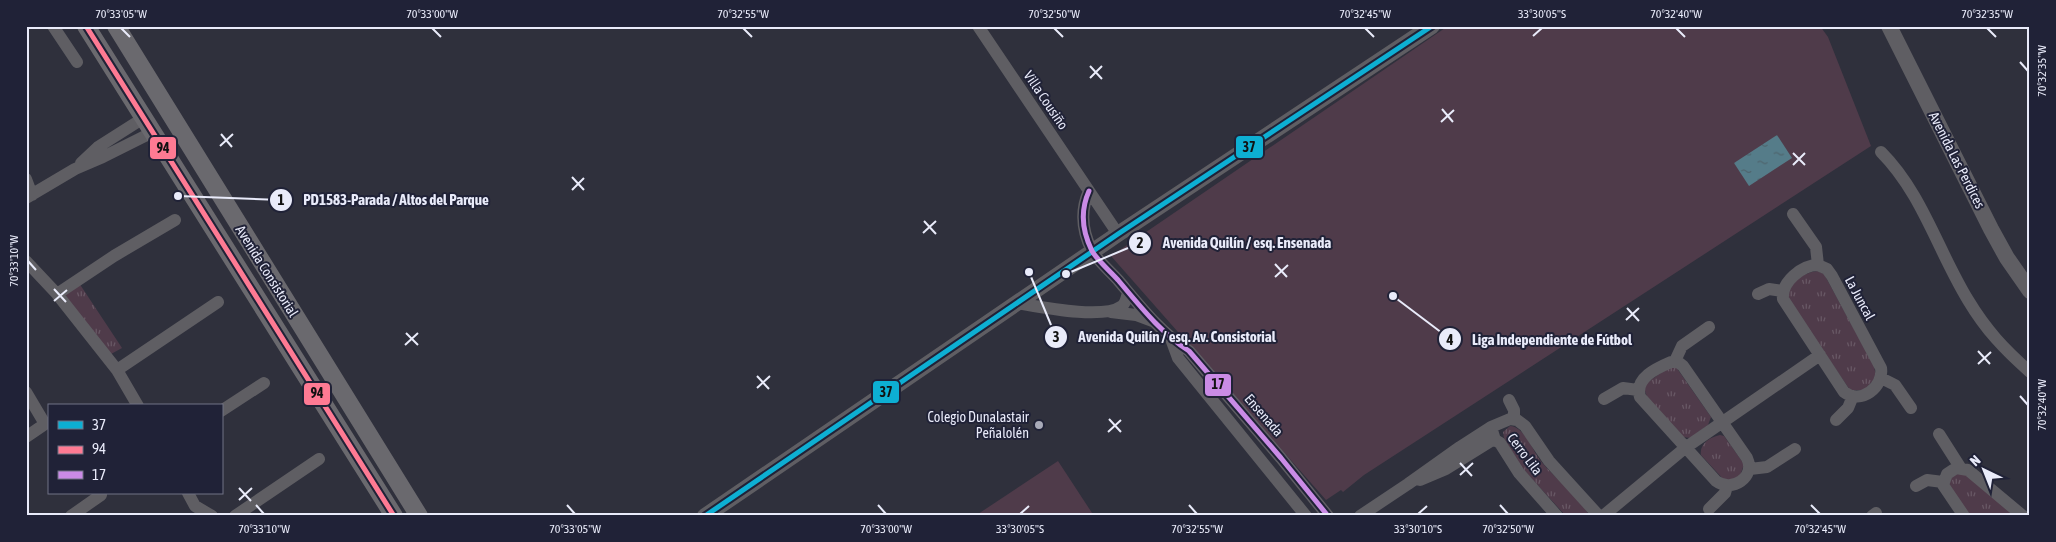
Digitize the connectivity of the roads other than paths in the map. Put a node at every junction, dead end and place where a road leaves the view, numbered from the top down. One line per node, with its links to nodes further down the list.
1 (53, 26): 7 (street)
2 (86, 26): 8 (main road, Avenida Consistorial)
3 (116, 26): 33 (main road, Avenida Consistorial)
4 (978, 26): 11 (street, Villa Cousiño)
5 (1432, 26): 15 (street)
6 (1889, 26): 20 (street, Avenida Las Perdices)
7 (77, 62)
8 (147, 126): 12 (street); 37 (main road, Avenida Consistorial)
9 (1880, 152): 34 (street)
10 (26, 179): 12 (street)
11 (1089, 191): 15 (street, Villa Cousiño); 16 (street)
12 (29, 196)
13 (1793, 214): 18 (street)
14 (175, 220): 22 (street)
15 (1118, 234): 16 (street)
16 (1092, 251): 21 (street, Ensenada); 25 (street)
17 (26, 261): 22 (street)
18 (1818, 266): 19 (street); 35 (street, La Juncal)
19 (1783, 291): 23 (street); 30 (street)
20 (2030, 291)
21 (1128, 292): 26 (street); 27 (street, Ensenada)
22 (57, 294): 32 (street)
23 (1758, 294)
24 (218, 302): 32 (street)
25 (1018, 303): 26 (street, Ensenada); 74 (street)
26 (1110, 312): 27 (street, Ensenada)
27 (1154, 322): 29 (street, Ensenada)
28 (1709, 327): 31 (street)
29 (1171, 339): 58 (street, Ensenada); 61 (street, Ensenada)
30 (1820, 355): 40 (street); 48 (street)
31 (1675, 361): 38 (street); 48 (street)
32 (117, 370): 43 (street)
33 (329, 372): 37 (main road); 50 (main road, Avenida Consistorial)
34 (2030, 372)
35 (1881, 378): 40 (street); 44 (street)
36 (264, 383): 45 (street)
37 (310, 383): 53 (main road, Avenida Consistorial)
38 (1638, 390): 41 (street); 55 (street)
39 (26, 392): 52 (street)
40 (1853, 396): 47 (street)
41 (1604, 399)
42 (1509, 400): 46 (street, Cerro Lila)
43 (137, 404)
44 (1911, 408)
45 (222, 410)
46 (1514, 419): 49 (street, Cerro Lila); 79 (street, Cerro Lila)
47 (1836, 420)
48 (1721, 422): 55 (street); 62 (street)
49 (1491, 427): 54 (street, Cerro Lila); 57 (street)
50 (364, 429): 53 (main road); 73 (main road, Avenida Consistorial)
51 (1939, 434): 60 (street)
52 (26, 437)
53 (345, 439): 72 (main road, Avenida Consistorial)
54 (1495, 440): 57 (street); 78 (street, Cerro Lila)
55 (1685, 448): 64 (street); 80 (street)
56 (1795, 449): 62 (street)
57 (1454, 457): 77 (street)
58 (1282, 458): 61 (street); 76 (street, Ensenada)
59 (319, 459): 71 (street)
60 (1960, 467): 63 (street); 82 (street)
61 (1268, 468): 75 (street, Ensenada)
62 (1750, 469): 64 (street)
63 (1943, 482): 65 (street); 81 (street)
64 (1727, 486): 68 (street)
65 (1916, 486)
66 (189, 494): 70 (street)
67 (101, 495): 69 (street)
68 (1709, 509)
69 (71, 516)
70 (212, 516)
71 (235, 516)
72 (394, 516)
73 (419, 516)
74 (705, 516)
75 (1306, 516)
76 (1328, 516)
77 (1360, 516)
78 (1557, 516)
79 (1599, 516)
80 (1603, 516)
81 (1964, 516)
82 (2023, 516)

